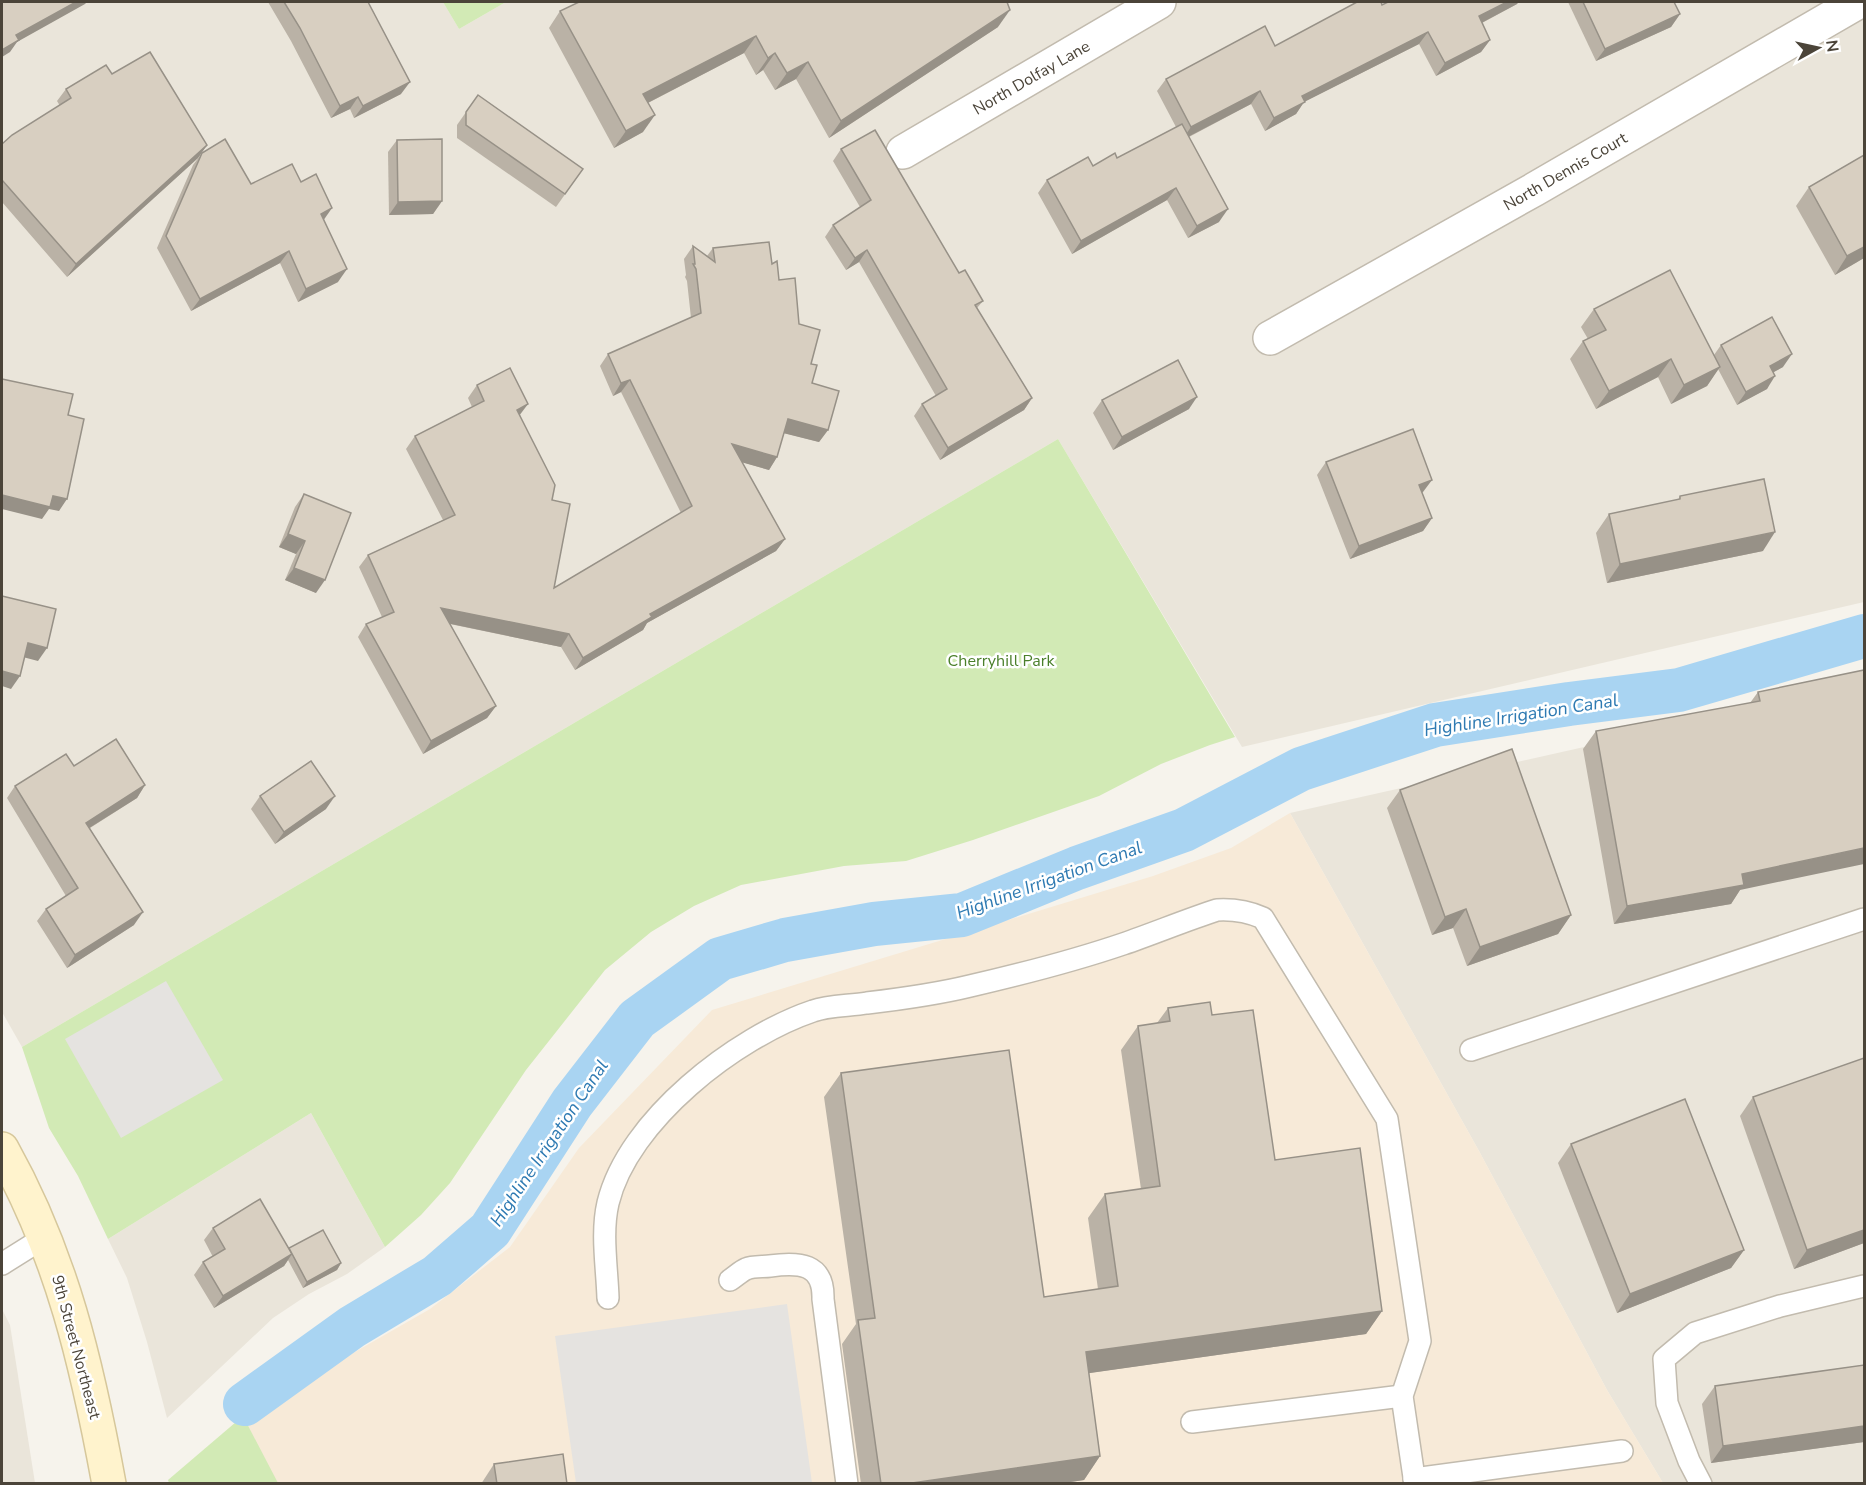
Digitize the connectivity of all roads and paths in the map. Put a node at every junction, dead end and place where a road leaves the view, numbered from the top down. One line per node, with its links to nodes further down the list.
1 (1159, 2): 3 (street, North Dolfay Lane)
2 (1858, 2): 4 (street, North Dennis Court)
3 (903, 152)
4 (1270, 338)
5 (1864, 919): 6 (lane)
6 (1471, 1050)
7 (2, 1149): 8 (main road, 9th Street Northeast)
8 (45, 1237): 9 (lane); 17 (main road, 9th Street Northeast)
9 (2, 1264)
10 (730, 1280): 18 (lane)
11 (1864, 1286): 19 (lane)
12 (608, 1298): 13 (lane)
13 (1402, 1396): 14 (lane); 16 (lane)
14 (1192, 1422)
15 (1622, 1452): 16 (lane)
16 (1415, 1481)
17 (109, 1484)
18 (847, 1484)
19 (1701, 1484)

